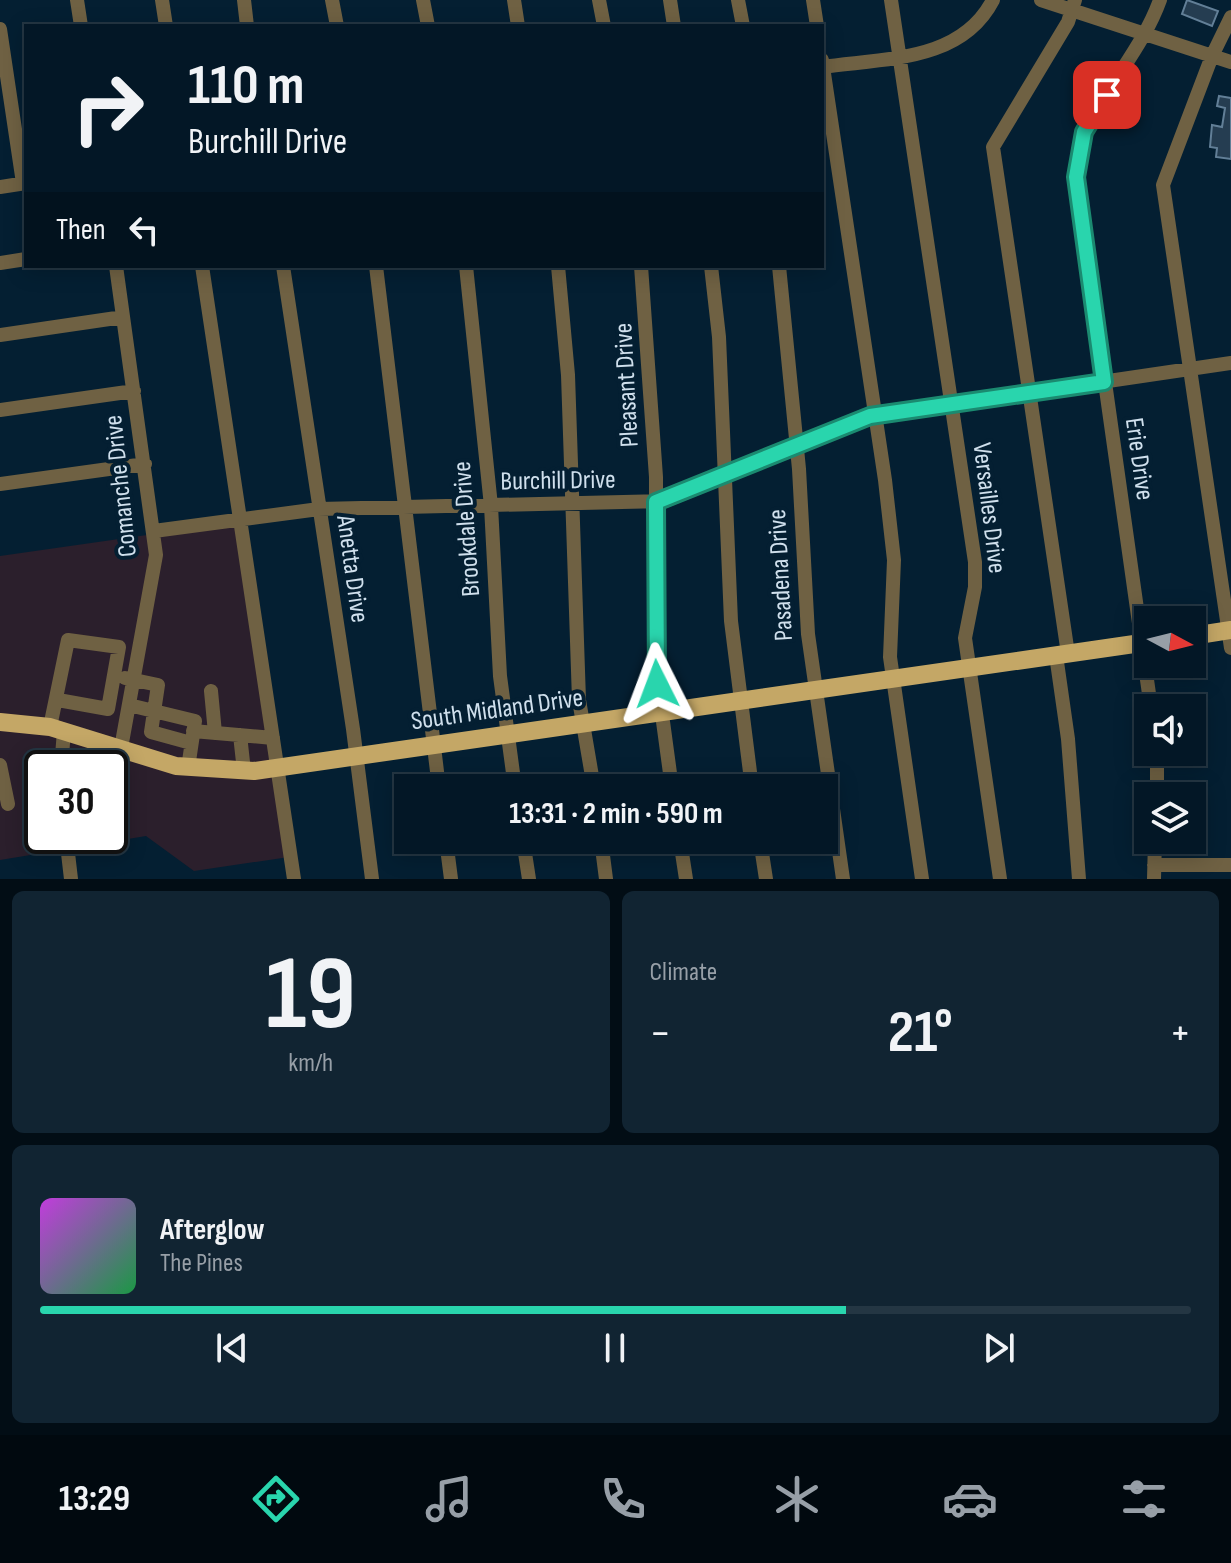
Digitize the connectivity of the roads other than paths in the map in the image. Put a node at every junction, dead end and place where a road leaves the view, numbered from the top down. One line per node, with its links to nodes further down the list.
1 (77, 0): 17 (street)
2 (162, 0): 18 (street)
3 (244, 0): 19 (street)
4 (332, 0): 20 (street)
5 (423, 0): 21 (street)
6 (514, 0): 22 (street)
7 (599, 0): 23 (street)
8 (670, 0): 24 (street)
9 (738, 0): 25 (street)
10 (813, 0): 26 (street)
11 (891, 0): 29 (street, Versailles Drive)
12 (993, 0): 29 (street)
13 (1041, 0): 15 (street)
14 (1160, 0): 28 (street, Erie Drive)
15 (1074, 5): 28 (street); 53 (street)
16 (1231, 17): 30 (street)
17 (81, 24)
18 (166, 24)
19 (247, 24)
20 (337, 24)
21 (428, 24)
22 (518, 24)
23 (604, 24)
24 (674, 24)
25 (743, 24)
26 (817, 24)
27 (0, 29): 34 (street)
28 (1143, 35): 30 (street); 51 (street, Erie Drive)
29 (899, 56): 32 (street); 54 (street, Versailles Drive)
30 (1212, 56): 31 (street); 50 (street)
31 (1231, 62)
32 (824, 67)
33 (824, 80): 56 (street)
34 (24, 183): 35 (street)
35 (0, 187)
36 (24, 259): 37 (street)
37 (0, 263)
38 (116, 268): 47 (street, Comanche Drive)
39 (202, 268): 66 (street)
40 (283, 268): 65 (street, Anetta Drive)
41 (376, 268): 64 (street)
42 (466, 268): 63 (street, Brookdale Drive)
43 (558, 268): 62 (street)
44 (641, 268): 61 (street, Pleasant Drive)
45 (711, 268): 59 (street)
46 (779, 268): 57 (street, Pasadena Drive)
47 (123, 317): 48 (street); 52 (street, Comanche Drive)
48 (0, 335)
49 (1231, 363): 50 (street, Burchill Drive)
50 (1191, 369): 51 (street, Burchill Drive); 70 (street)
51 (1104, 382): 53 (street, Burchill Drive); 68 (street, Erie Drive)
52 (134, 391): 55 (street); 58 (street, Comanche Drive)
53 (1031, 393): 54 (street, Burchill Drive); 72 (street)
54 (951, 404): 56 (street, Burchill Drive); 73 (street, Versailles Drive)
55 (0, 410)
56 (874, 415): 57 (street, Burchill Drive); 75 (street)
57 (797, 446): 59 (street, Burchill Drive); 77 (street, Pasadena Drive)
58 (145, 464): 60 (street); 67 (street, Comanche Drive)
59 (724, 476): 61 (street, Burchill Drive); 80 (street)
60 (0, 484)
61 (656, 502): 62 (street, Burchill Drive); 83 (street, Pleasant Drive)
62 (572, 505): 63 (street, Burchill Drive); 85 (street)
63 (491, 506): 64 (street, Burchill Drive); 89 (street, Brookdale Drive)
64 (404, 507): 65 (street, Burchill Drive); 92 (street)
65 (319, 509): 66 (street, Burchill Drive); 95 (street, Anetta Drive)
66 (239, 519): 67 (street, Burchill Drive); 91 (street)
67 (154, 531): 76 (street, Comanche Drive)
68 (1139, 606)
69 (1206, 636): 70 (main road)
70 (1230, 636)
71 (1134, 644): 72 (main road, South Midland Drive)
72 (1062, 654): 73 (main road, South Midland Drive); 125 (street)
73 (970, 668): 75 (main road, South Midland Drive); 124 (street, Versailles Drive)
74 (114, 676): 76 (street); 79 (street); 79 (street)
75 (893, 679): 77 (main road, South Midland Drive); 123 (street)
76 (133, 680): 81 (street, Comanche Drive); 82 (street)
77 (815, 690): 80 (main road, South Midland Drive); 122 (street, Pasadena Drive)
78 (211, 691): 87 (street)
79 (58, 700): 86 (street)
80 (738, 701): 83 (main road, South Midland Drive); 104 (street)
81 (129, 705): 82 (street); 93 (street, Comanche Drive)
82 (154, 711): 90 (street); 90 (street)
83 (661, 713): 85 (main road, South Midland Drive); 103 (street, Pleasant Drive)
84 (0, 722): 86 (main road, South Midland Drive)
85 (585, 724): 89 (main road, South Midland Drive); 102 (street)
86 (57, 729): 93 (main road, South Midland Drive); 94 (street)
87 (215, 733): 88 (street); 90 (street)
88 (240, 735): 91 (street); 99 (street)
89 (508, 735): 92 (main road, South Midland Drive); 101 (street, Brookdale Drive)
90 (192, 737): 97 (street)
91 (273, 738): 98 (street)
92 (433, 746): 95 (main road, South Midland Drive); 100 (street)
93 (121, 748): 97 (main road, South Midland Drive)
94 (59, 750)
95 (356, 757): 98 (main road, South Midland Drive); 116 (street, Anetta Drive)
96 (0, 765): 105 (street)
97 (188, 768): 99 (main road, South Midland Drive)
98 (278, 768): 99 (main road, South Midland Drive); 115 (street)
99 (244, 771)
100 (437, 774)
101 (513, 774)
102 (592, 774)
103 (670, 774)
104 (750, 774)
105 (8, 804)
106 (68, 854): 114 (street)
107 (448, 854): 117 (street)
108 (525, 854): 118 (street)
109 (603, 854): 119 (street)
110 (682, 854): 120 (street)
111 (762, 854): 121 (street)
112 (1231, 865): 113 (street)
113 (1154, 872)
114 (71, 879)
115 (294, 879)
116 (372, 879)
117 (451, 879)
118 (529, 879)
119 (606, 879)
120 (686, 879)
121 (766, 879)
122 (843, 879)
123 (922, 879)
124 (1000, 879)
125 (1079, 879)

